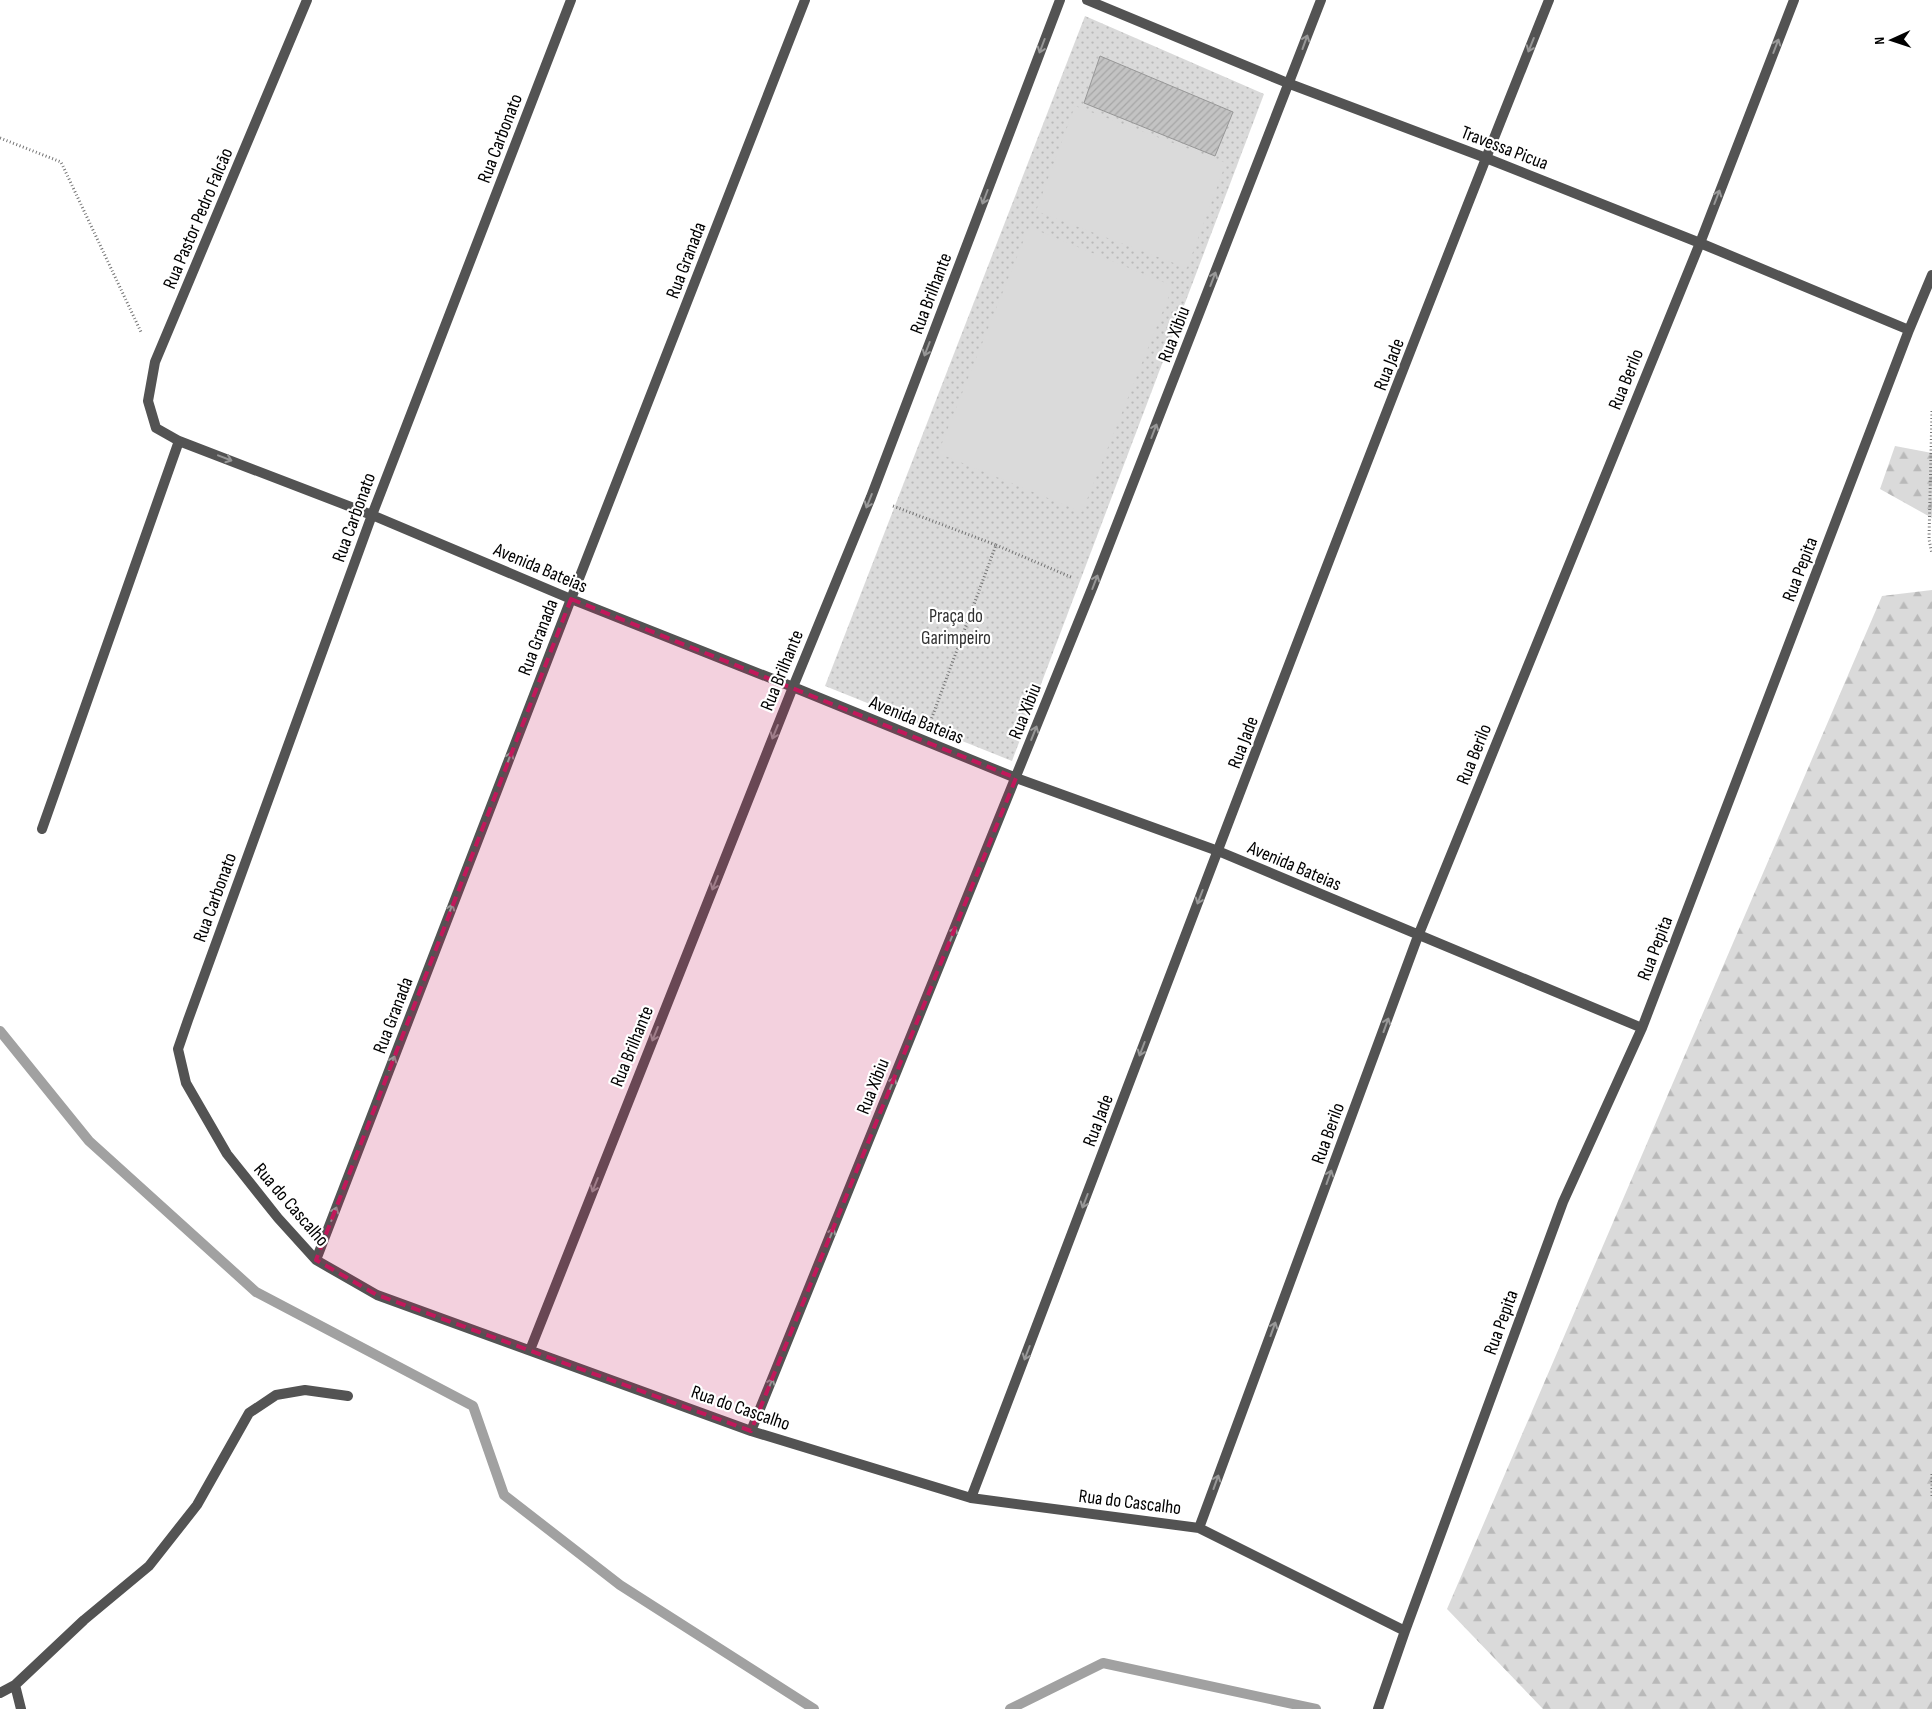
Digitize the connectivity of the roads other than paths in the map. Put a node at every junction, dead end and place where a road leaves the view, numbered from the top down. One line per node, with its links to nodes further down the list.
1 (307, 0): 14 (street, Rua Pastor Pedro Falcão)
2 (571, 0): 15 (street, Rua Carbonato)
3 (805, 0): 16 (street, Rua Granada)
4 (1060, 0): 17 (street, Rua Brilhante, one-way to 17)
5 (1087, 0): 9 (street, Travessa Picua)
6 (1321, 0): 9 (street, Rua Xibiu, one-way to 6)
7 (1550, 0): 10 (street, Rua Jade, one-way to 10)
8 (1794, 0): 11 (street, Rua Berilo, one-way to 8)
9 (1290, 84): 10 (street, Travessa Picua); 18 (street, Rua Xibiu, one-way to 9)
10 (1486, 158): 11 (street, Travessa Picua); 20 (street, Rua Jade)
11 (1700, 243): 13 (street, Travessa Picua); 21 (street, Rua Berilo)
12 (1932, 275): 13 (street, Rua Pepita)
13 (1909, 330): 22 (street, Rua Pepita)
14 (179, 441): 15 (street, Avenida Bateias, one-way to 15); 19 (street)
15 (372, 515): 16 (street, Avenida Bateias); 23 (street, Rua Carbonato)
16 (571, 599): 17 (street, Avenida Bateias); 24 (street, Rua Granada, one-way to 16)
17 (793, 686): 18 (street, Avenida Bateias); 25 (street, Rua Brilhante, one-way to 25)
18 (1016, 778): 20 (street, Avenida Bateias); 27 (street, Rua Xibiu, one-way to 18)
19 (42, 828)
20 (1218, 852): 21 (street, Avenida Bateias); 28 (street, Rua Jade, one-way to 28)
21 (1418, 936): 22 (street, Avenida Bateias); 29 (street, Rua Berilo, one-way to 21)
22 (1642, 1028): 30 (street, Rua Pepita)
23 (178, 1049): 24 (street, Rua do Cascalho)
24 (316, 1260): 25 (street, Rua do Cascalho)
25 (530, 1350): 27 (street, Rua do Cascalho)
26 (348, 1396): 31 (street)
27 (751, 1431): 28 (street, Rua do Cascalho)
28 (971, 1498): 29 (street, Rua do Cascalho)
29 (1199, 1528): 30 (street, Rua do Cascalho)
30 (1404, 1631): 34 (street, Rua Pepita)
31 (15, 1685): 32 (street); 33 (street)
32 (0, 1693)
33 (22, 1709)
34 (1378, 1709)

